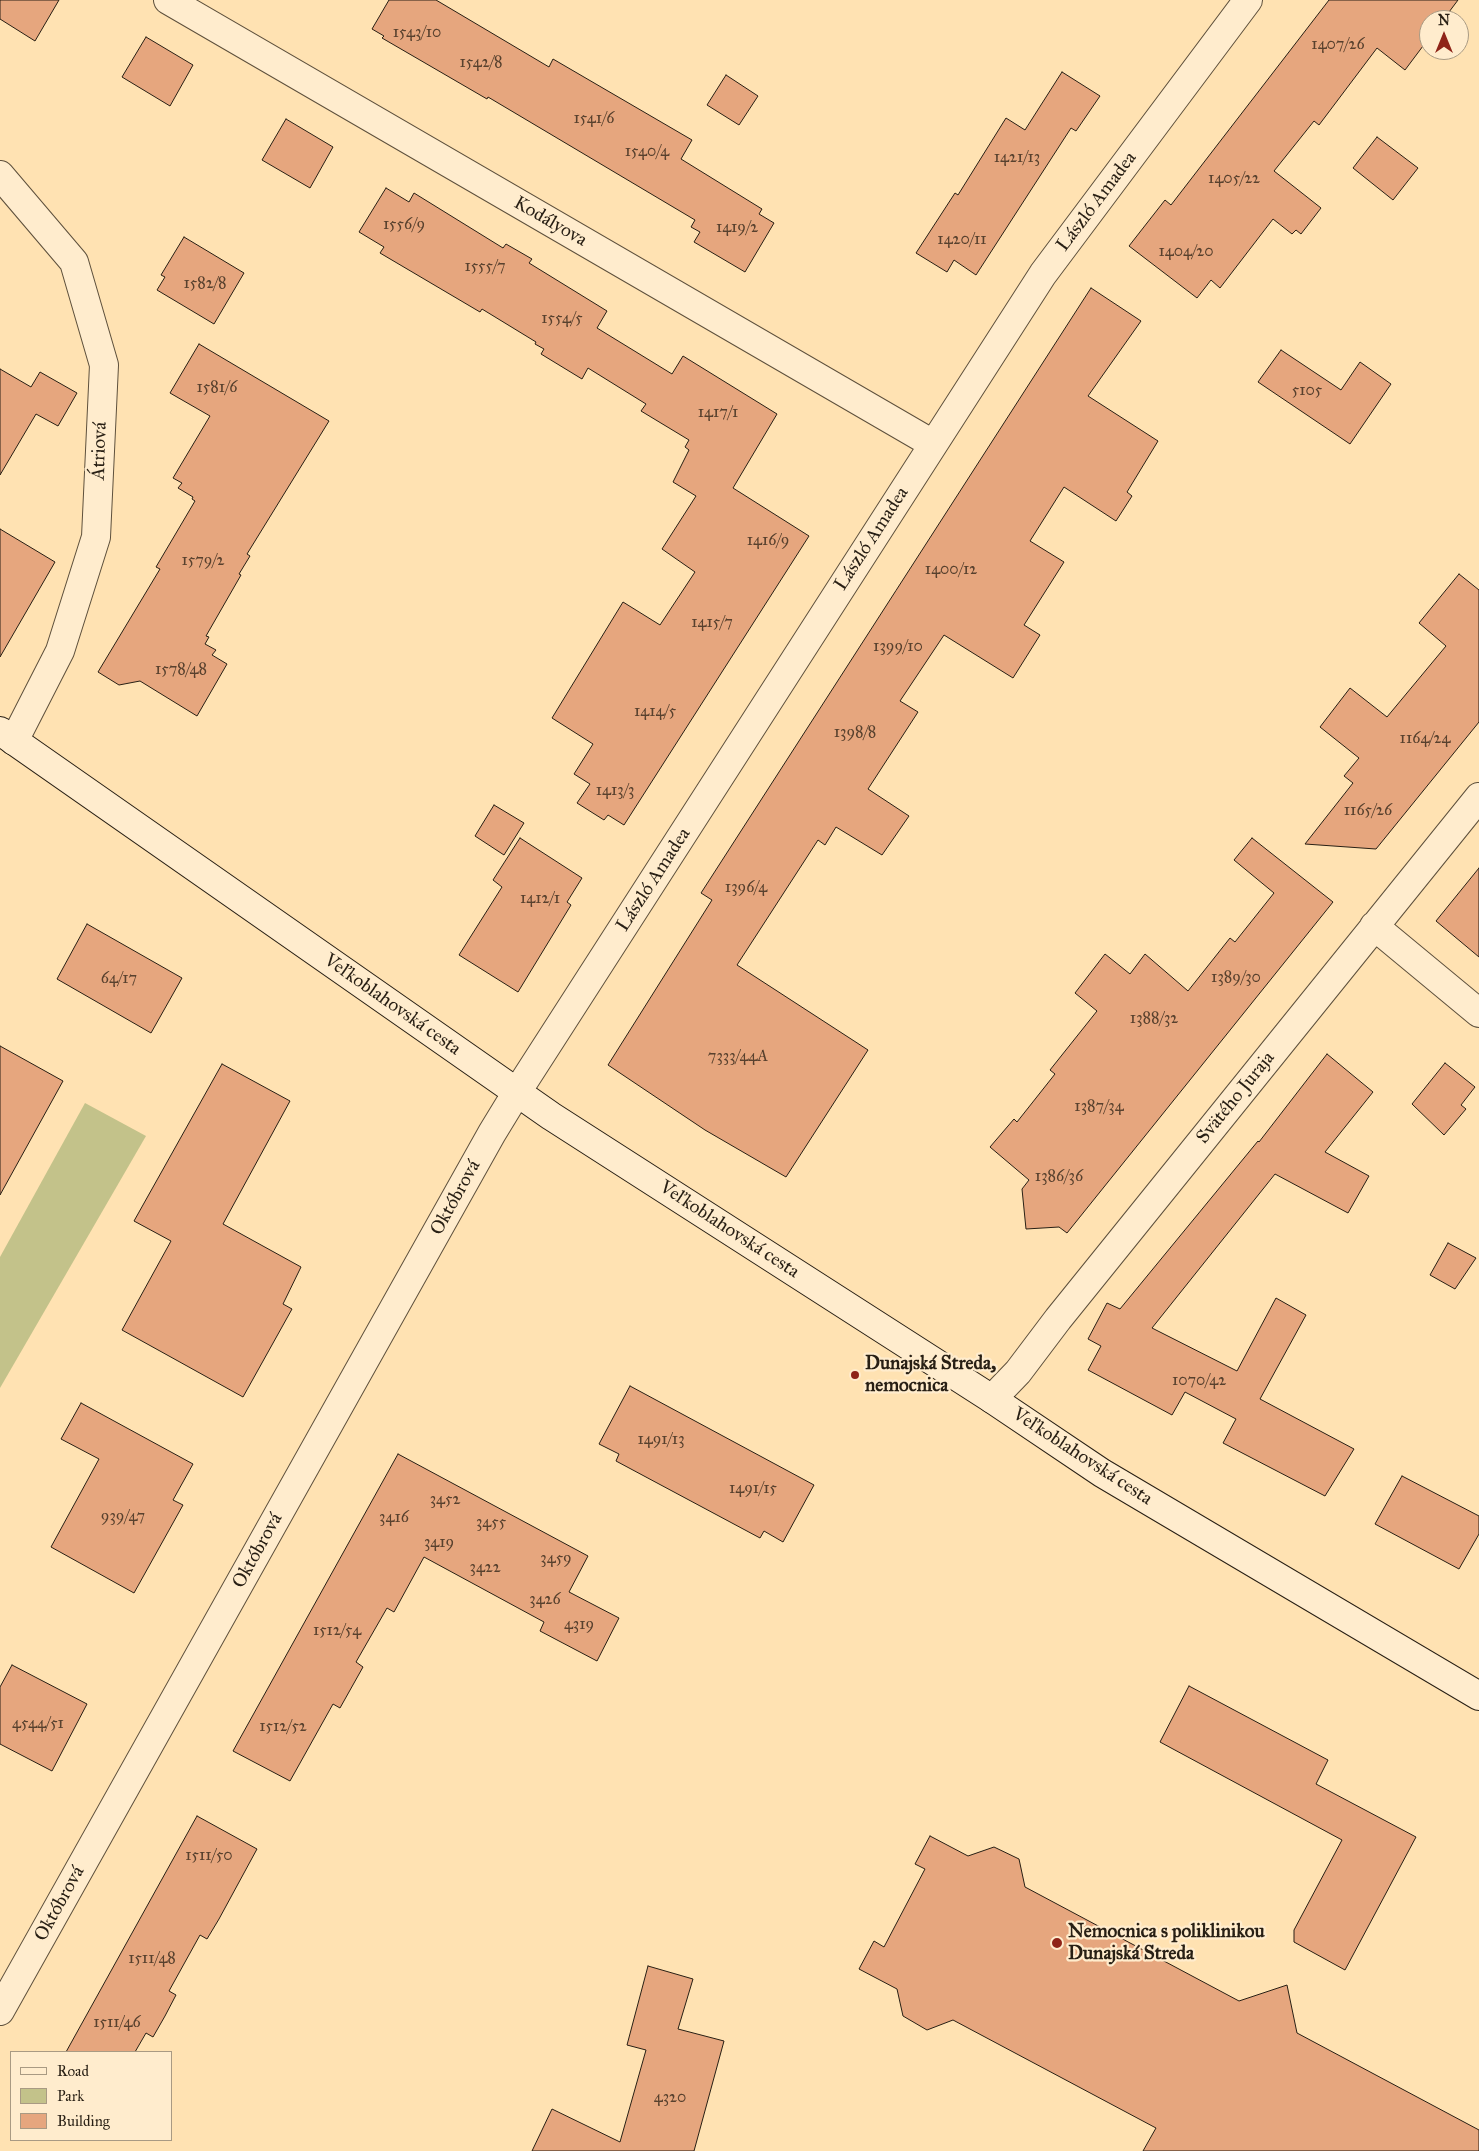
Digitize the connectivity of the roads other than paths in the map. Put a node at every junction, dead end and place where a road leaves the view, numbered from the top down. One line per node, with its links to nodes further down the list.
1 (168, 0): 4 (street, Kodályova)
2 (1248, 0): 4 (street, László Amadea)
3 (0, 175): 5 (street, Átriová)
4 (933, 444): 9 (street, László Amadea)
5 (7, 736): 9 (street, Veľkoblahovská cesta)
6 (1479, 797): 7 (street, Svätého Juraja)
7 (1374, 926): 8 (street); 10 (street, Svätého Juraja)
8 (1479, 1013)
9 (517, 1092): 10 (street, Veľkoblahovská cesta); 12 (street, Októbrová)
10 (992, 1398): 11 (street, Veľkoblahovská cesta)
11 (1479, 1696)
12 (0, 2011)

